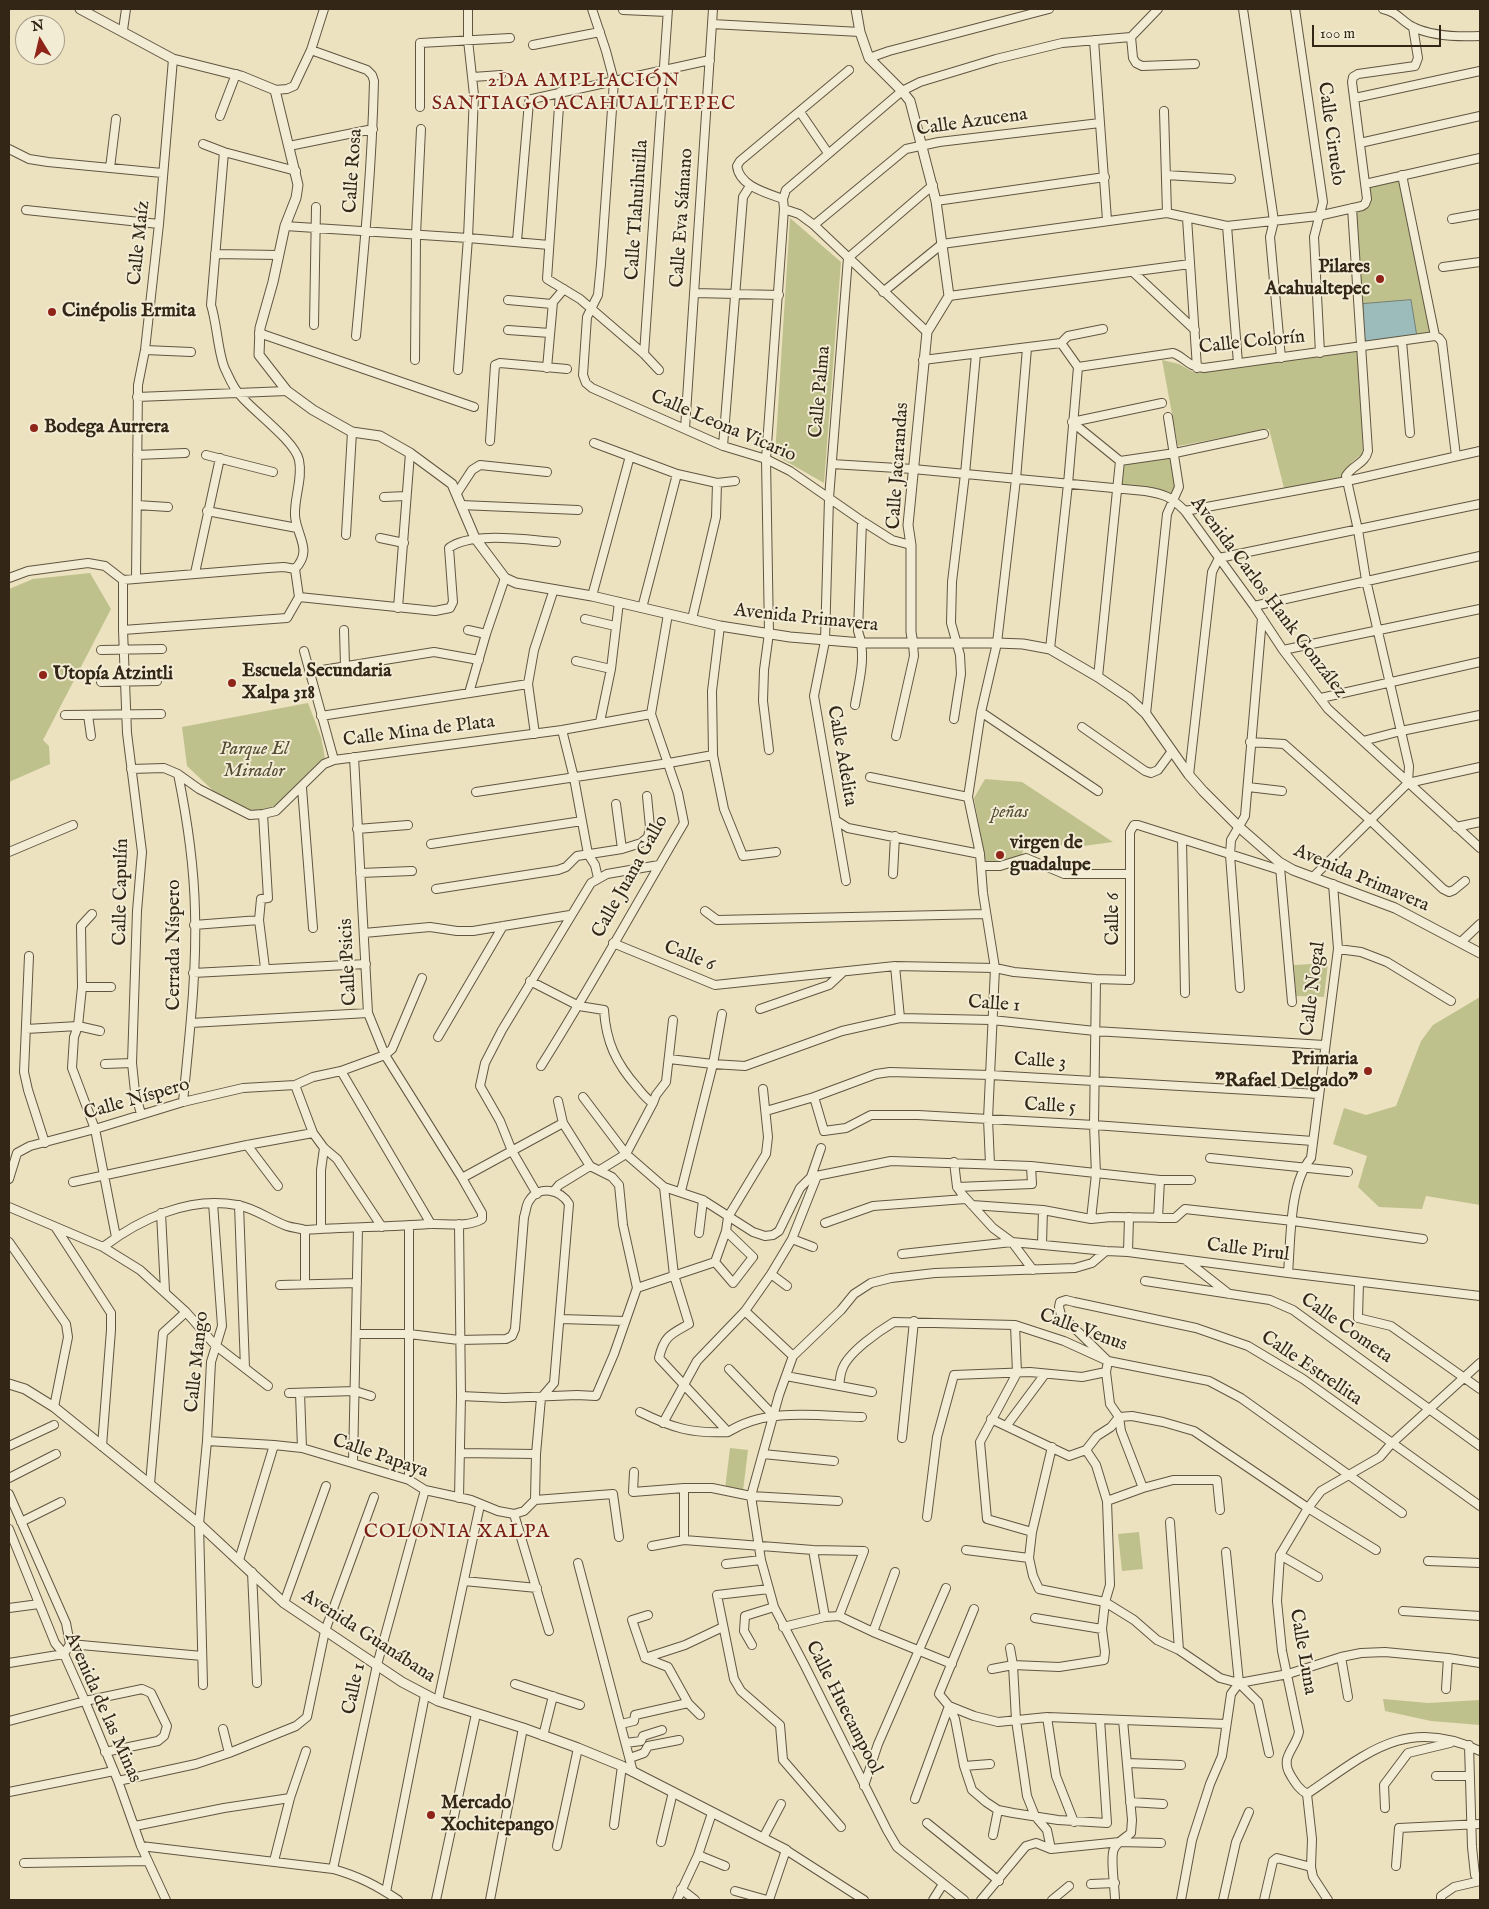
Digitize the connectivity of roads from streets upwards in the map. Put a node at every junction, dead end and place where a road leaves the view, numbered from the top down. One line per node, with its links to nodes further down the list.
1 (80, 9): 17 (street)
2 (126, 9): 17 (street)
3 (324, 9): 26 (street)
4 (468, 9): 23 (street)
5 (592, 9): 18 (street)
6 (713, 9): 15 (street, Calle Eva Sámano)
7 (857, 9): 19 (street)
8 (1049, 9): 27 (street)
9 (1158, 9): 21 (street)
10 (1243, 9): 81 (street)
11 (1295, 9): 77 (street, Calle Ciruelo)
12 (1383, 9): 16 (street)
13 (623, 10): 14 (street)
14 (668, 10): 32 (street, Calle Tlahuihuilla)
15 (712, 24): 19 (street); 29 (street, Calle Eva Sámano)
16 (1413, 27): 20 (street); 41 (street)
17 (123, 30): 28 (street)
18 (600, 32): 25 (street); 37 (street)
19 (860, 32): 27 (street)
20 (1480, 36)
21 (1131, 37): 24 (street); 30 (street)
22 (510, 38): 23 (street)
23 (468, 40): 36 (street); 42 (street)
24 (1094, 40): 39 (street); 48 (street)
25 (533, 45)
26 (311, 50): 38 (street); 49 (street, Calle Rosa)
27 (869, 58): 39 (street)
28 (173, 59): 34 (street); 61 (street, Calle Maíz)
29 (710, 60): 32 (street); 102 (street, Calle Eva Sámano)
30 (1195, 64)
31 (849, 70): 44 (street)
32 (664, 71): 37 (street); 125 (street, Calle Tlahuihuilla)
33 (1480, 71): 41 (street)
34 (236, 74): 38 (street); 45 (street)
35 (501, 75): 36 (street)
36 (473, 77): 89 (street)
37 (614, 82): 40 (street); 108 (street)
38 (275, 90): 54 (street)
39 (902, 91): 53 (street); 57 (street)
40 (560, 92): 90 (street); 92 (street)
41 (1355, 98): 51 (street)
42 (420, 107)
43 (1164, 111): 62 (street)
44 (800, 112): 57 (street); 68 (street)
45 (220, 116)
46 (1480, 116): 51 (street)
47 (116, 119): 59 (street)
48 (1100, 123): 53 (street, Calle Azucena); 64 (street)
49 (373, 129): 54 (street); 87 (street, Calle Rosa)
50 (421, 129): 88 (street)
51 (1360, 143): 66 (street)
52 (203, 144): 56 (street)
53 (922, 145): 67 (street); 83 (street, Calle Azucena)
54 (289, 146): 60 (street)
55 (9, 149): 59 (street)
56 (224, 152): 60 (street); 93 (street)
57 (828, 153): 69 (street)
58 (1480, 158): 63 (street)
59 (110, 168): 61 (street)
60 (296, 171): 84 (street)
61 (162, 173): 82 (street, Calle Maíz)
62 (1166, 175): 65 (street); 75 (street)
63 (1402, 175): 66 (street); 117 (street)
64 (1104, 177): 70 (street); 80 (street)
65 (1231, 179)
66 (1365, 184): 72 (street)
67 (933, 185): 70 (street); 95 (street)
68 (750, 186): 69 (street); 103 (street)
69 (783, 199): 73 (street)
70 (936, 201): 91 (street)
71 (316, 207): 86 (street)
72 (1352, 208): 77 (street); 120 (street)
73 (784, 209): 83 (street); 104 (street)
74 (26, 210): 82 (street)
75 (1166, 213): 78 (street); 80 (street)
76 (1480, 214): 79 (street)
77 (1318, 216): 81 (street); 124 (street, Calle Ciruelo)
78 (1187, 218): 85 (street); 97 (street)
79 (1452, 219)
80 (1107, 220): 91 (street)
81 (1274, 221): 85 (street); 127 (street)
82 (159, 224): 122 (street, Calle Maíz)
83 (814, 225): 95 (street)
84 (285, 226): 86 (street); 94 (street)
85 (1227, 226): 130 (street)
86 (315, 228): 87 (street); 109 (street)
87 (366, 232): 88 (street); 116 (street, Calle Rosa)
88 (416, 235): 89 (street); 128 (street)
89 (468, 238): 90 (street); 135 (street)
90 (518, 241): 92 (street)
91 (942, 244): 101 (street); 105 (street)
92 (548, 245): 100 (street)
93 (215, 254): 94 (street); 138 (street)
94 (279, 255): 114 (street)
95 (848, 258): 101 (street); 162 (street, Calle Palma)
96 (1480, 262): 98 (street)
97 (1190, 264): 99 (street); 112 (street)
98 (1443, 267)
99 (1133, 272): 105 (street); 112 (street)
100 (564, 289): 107 (street); 108 (street)
101 (883, 292): 113 (street)
102 (694, 293): 103 (street); 144 (street, Calle Eva Sámano)
103 (735, 295): 104 (street); 150 (street)
104 (779, 295): 160 (street)
105 (949, 296): 113 (street, Calle Jacarandas)
106 (508, 300): 107 (street)
107 (552, 304): 115 (street)
108 (591, 308): 125 (street); 144 (street, Calle Leona Vicario)
109 (314, 325)
110 (1103, 329): 119 (street)
111 (508, 330): 115 (street)
112 (1195, 330): 133 (street)
113 (926, 332): 129 (street, Calle Jacarandas)
114 (259, 333): 137 (street); 141 (street)
115 (550, 333): 132 (street)
116 (356, 336)
117 (1434, 336): 118 (street, Calle Colorín); 158 (street)
118 (1402, 341): 120 (street, Calle Colorín); 146 (street)
119 (1061, 343): 121 (street); 131 (street)
120 (1361, 346): 124 (street, Calle Colorín); 170 (street)
121 (1026, 348): 126 (street); 168 (street)
122 (145, 350): 123 (street); 139 (street, Calle Maíz)
123 (191, 352)
124 (1320, 353): 127 (street, Calle Colorín)
125 (644, 354): 136 (street)
126 (976, 354): 129 (street); 167 (street)
127 (1281, 358): 130 (street, Calle Colorín)
128 (416, 360)
129 (923, 360): 163 (street, Calle Jacarandas)
130 (1238, 363): 133 (street, Calle Colorín)
131 (1078, 367): 133 (street, Calle Colorín); 143 (street)
132 (546, 368): 134 (street); 148 (street)
133 (1197, 368)
134 (567, 369)
135 (458, 370)
136 (659, 370)
137 (287, 391): 138 (street); 145 (street)
138 (238, 394): 139 (street); 187 (street)
139 (137, 397): 155 (street, Calle Maíz)
140 (1162, 403): 143 (street)
141 (474, 407)
142 (1168, 417): 153 (street)
143 (1072, 422): 161 (street); 172 (street)
144 (685, 429): 150 (street, Calle Leona Vicario)
145 (352, 432): 152 (street); 189 (street)
146 (1410, 433)
147 (1264, 434): 153 (street)
148 (490, 441)
149 (594, 443): 157 (street)
150 (723, 446): 160 (street, Calle Leona Vicario)
151 (1480, 451): 158 (street)
152 (410, 453): 174 (street); 175 (street)
153 (1175, 453): 161 (street); 178 (street)
154 (185, 454): 155 (street)
155 (137, 455): 180 (street, Calle Maíz)
156 (206, 455): 159 (street)
157 (630, 456): 166 (street); 205 (street)
158 (1456, 456): 170 (street)
159 (220, 458): 164 (street); 184 (street)
160 (766, 459): 177 (street, Calle Leona Vicario); 222 (street)
161 (1120, 461): 173 (street)
162 (832, 464): 163 (street, Avenida Carlos Hank González); 177 (street, Calle Palma)
163 (913, 470): 167 (street, Avenida Carlos Hank González); 194 (street, Calle Jacarandas)
164 (273, 472)
165 (547, 472): 174 (street)
166 (677, 474): 171 (street); 210 (street)
167 (965, 474): 168 (street, Avenida Carlos Hank González); 227 (street)
168 (1016, 479): 172 (street, Avenida Carlos Hank González); 225 (street)
169 (735, 481): 171 (street)
170 (1347, 481): 185 (street); 188 (street)
171 (717, 483): 215 (street)
172 (1068, 484): 173 (street, Avenida Carlos Hank González); 230 (street)
173 (1116, 488): 178 (street, Avenida Carlos Hank González); 241 (street)
174 (457, 493): 181 (street)
175 (406, 496): 176 (street); 193 (street)
176 (384, 497)
177 (829, 498): 186 (street, Calle Leona Vicario); 224 (street, Calle Palma)
178 (1174, 499): 185 (street, Avenida Carlos Hank González); 255 (street)
179 (1480, 504): 188 (street)
180 (137, 505): 182 (street); 201 (street, Calle Maíz)
181 (461, 505): 183 (street); 191 (street)
182 (168, 507)
183 (578, 510)
184 (208, 511): 187 (street); 198 (street)
185 (1185, 511): 196 (street, Avenida Carlos Hank González)
186 (862, 521): 194 (street, Calle Leona Vicario); 226 (street)
187 (297, 528): 197 (street)
188 (1358, 530): 196 (street); 203 (street)
189 (346, 535)
190 (380, 538): 193 (street)
191 (476, 538): 192 (street); 200 (street); 209 (street)
192 (556, 542)
193 (404, 543): 209 (street)
194 (911, 545): 228 (street, Calle Jacarandas)
195 (1480, 556): 203 (street)
196 (1219, 558): 208 (street, Avenida Carlos Hank González); 278 (street)
197 (295, 569): 198 (street); 206 (street)
198 (195, 573): 201 (street)
199 (9, 578): 202 (street)
200 (505, 578): 204 (street, Avenida Primavera); 223 (street)
201 (136, 579): 202 (street)
202 (123, 580): 218 (street, Calle Capulín)
203 (1366, 580): 208 (street); 221 (street)
204 (554, 590): 205 (street, Avenida Primavera); 246 (street)
205 (592, 596): 207 (street, Avenida Primavera)
206 (299, 597): 209 (street); 218 (street)
207 (618, 602): 210 (street, Avenida Primavera); 216 (street)
208 (1254, 606): 214 (street, Avenida Carlos Hank González)
209 (398, 608)
210 (642, 608): 212 (street, Avenida Primavera)
211 (1480, 609): 221 (street)
212 (668, 614): 215 (street, Avenida Primavera); 254 (street, Calle Juana Gallo)
213 (585, 618): 216 (street)
214 (1262, 618): 233 (street, Avenida Carlos Hank González); 268 (street)
215 (692, 619): 217 (street, Avenida Primavera)
216 (615, 626): 239 (street)
217 (720, 626): 222 (street, Avenida Primavera); 271 (street)
218 (123, 630): 232 (street, Calle Capulín)
219 (344, 630): 238 (street)
220 (468, 630): 223 (street)
221 (1377, 631): 233 (street); 245 (street)
222 (769, 633): 224 (street, Avenida Primavera); 269 (street)
223 (486, 634): 235 (street)
224 (825, 641): 226 (street, Avenida Primavera); 294 (street, Calle Adelita)
225 (997, 642): 227 (street, Avenida Primavera); 230 (street, Avenida Primavera); 250 (street)
226 (862, 643): 228 (street, Avenida Primavera); 249 (street)
227 (956, 643): 228 (street, Avenida Primavera); 259 (street)
228 (913, 644): 266 (street)
229 (162, 649): 232 (street)
230 (1050, 649): 241 (street, Avenida Primavera)
231 (101, 650): 232 (street)
232 (124, 650): 244 (street, Calle Capulín)
233 (1283, 650): 248 (street, Avenida Carlos Hank González)
234 (304, 651): 240 (street)
235 (479, 660): 238 (street); 247 (street)
236 (576, 661): 239 (street)
237 (1480, 662): 245 (street)
238 (346, 666): 240 (street)
239 (611, 669): 260 (street)
240 (310, 672): 258 (street)
241 (1098, 677): 255 (street, Avenida Primavera)
242 (158, 681): 244 (street)
243 (101, 682): 244 (street)
244 (126, 682): 252 (street, Calle Capulín)
245 (1390, 682): 248 (street); 263 (street)
246 (528, 684): 247 (street); 264 (street)
247 (469, 693): 258 (street)
248 (1321, 698): 267 (street, Avenida Carlos Hank González)
249 (855, 705)
250 (981, 712): 286 (street); 290 (street)
251 (88, 714): 252 (street); 256 (street); 265 (street)
252 (126, 714): 253 (street); 276 (street, Calle Capulín)
253 (162, 714)
254 (651, 714): 260 (street, Calle Mina de Plata); 274 (street, Calle Juana Gallo)
255 (1146, 714): 270 (street, Avenida Primavera)
256 (65, 715)
257 (1480, 715): 263 (street)
258 (321, 716): 273 (street)
259 (954, 719)
260 (600, 722): 262 (street, Calle Mina de Plata)
261 (1082, 727): 270 (street)
262 (562, 730): 264 (street, Calle Mina de Plata); 279 (street)
263 (1401, 731): 267 (street); 281 (street)
264 (535, 734): 272 (street, Calle Mina de Plata)
265 (91, 736)
266 (896, 736)
267 (1363, 741): 281 (street, Avenida Carlos Hank González)
268 (1250, 742): 283 (street); 293 (street)
269 (769, 750)
270 (1172, 751): 278 (street, Avenida Primavera)
271 (713, 754): 274 (street); 308 (street)
272 (354, 757): 273 (street, Calle Mina de Plata); 301 (street, Calle Psicis)
273 (334, 760): 282 (street, Calle Mina de Plata)
274 (668, 763): 279 (street); 312 (street, Calle Juana Gallo)
275 (1480, 767): 281 (street)
276 (131, 769): 277 (street); 371 (street, Calle Capulín)
277 (178, 774): 284 (street, Cerrada Níspero); 285 (street)
278 (1189, 776): 300 (street, Avenida Primavera)
279 (574, 778): 288 (street); 295 (street)
280 (870, 778): 290 (street)
281 (1408, 783): 293 (street); 299 (street, Avenida Carlos Hank González)
282 (302, 788): 292 (street, Calle Mina de Plata); 333 (street)
283 (1248, 788): 287 (street); 300 (street)
284 (181, 789): 285 (street); 331 (street, Cerrada Níspero)
285 (199, 789): 292 (street)
286 (1098, 791)
287 (1282, 791)
288 (476, 792)
289 (647, 796): 306 (street)
290 (968, 797): 310 (street)
291 (616, 804): 306 (street)
292 (263, 814): 329 (street)
293 (1370, 820): 319 (street); 322 (street)
294 (837, 821): 302 (street, Calle Adelita); 321 (street)
295 (582, 822): 304 (street); 309 (street)
296 (1480, 822): 299 (street)
297 (73, 825): 307 (street)
298 (408, 826): 301 (street)
299 (1456, 826): 305 (street, Avenida Carlos Hank González)
300 (1239, 827): 311 (street); 314 (street, Avenida Primavera)
301 (358, 829): 316 (street, Calle Psicis)
302 (895, 836): 310 (street, Calle Adelita); 317 (street)
303 (1182, 840): 311 (street, Calle 6); 318 (street, Calle 6); 352 (street)
304 (431, 844)
305 (1480, 848)
306 (622, 849): 309 (street)
307 (9, 852)
308 (776, 852)
309 (588, 854): 320 (street); 324 (street)
310 (980, 854): 313 (street)
311 (1230, 855): 314 (street, Calle 6); 351 (street)
312 (659, 865): 320 (street); 336 (street, Calle Juana Gallo)
313 (981, 866): 318 (street); 327 (street)
314 (1280, 866): 319 (street, Avenida Primavera); 354 (street)
315 (412, 871): 316 (street)
316 (360, 873): 334 (street, Calle Psicis)
317 (893, 874)
318 (1130, 874): 347 (street, Calle 6)
319 (1313, 877): 323 (street, Avenida Primavera)
320 (598, 878): 328 (street)
321 (846, 881)
322 (1465, 881)
323 (1333, 884): 335 (street, Avenida Primavera); 337 (street, Calle Nogal)
324 (436, 889)
325 (705, 911): 327 (street)
326 (92, 914): 350 (street)
327 (986, 914): 343 (street)
328 (570, 915): 332 (street); 348 (street)
329 (259, 920): 331 (street); 342 (street)
330 (1480, 924): 335 (street)
331 (194, 925): 345 (street, Cerrada Níspero)
332 (503, 926): 334 (street); 367 (street)
333 (313, 928)
334 (364, 933): 340 (street, Calle Psicis)
335 (1461, 942): 338 (street, Avenida Primavera)
336 (613, 943): 344 (street, Calle 6); 355 (street, Calle Juana Gallo)
337 (1338, 949): 353 (street); 368 (street, Calle Nogal)
338 (1480, 953)
339 (30, 956): 364 (street)
340 (366, 964): 342 (street); 357 (street, Calle Psicis)
341 (895, 966): 343 (street, Calle 6); 344 (street, Calle 6); 359 (street)
342 (265, 968): 345 (street)
343 (995, 968): 347 (street, Calle 6); 361 (street)
344 (842, 972): 356 (street)
345 (193, 973): 362 (street, Cerrada Níspero)
346 (422, 978): 369 (street)
347 (1096, 979): 366 (street)
348 (530, 981): 355 (street); 398 (street)
349 (112, 987): 350 (street)
350 (82, 988): 363 (street)
351 (1240, 988)
352 (1185, 993)
353 (1451, 1001)
354 (1292, 1002)
355 (579, 1006): 374 (street, Calle Juana Gallo); 385 (street)
356 (760, 1009)
357 (368, 1013): 362 (street); 369 (street, Calle Psicis)
358 (722, 1014): 373 (street)
359 (900, 1018): 361 (street, Calle 1); 373 (street, Calle 1)
360 (673, 1020): 370 (street)
361 (992, 1020): 366 (street, Calle 1); 376 (street)
362 (191, 1023): 384 (street, Cerrada Níspero)
363 (78, 1026): 364 (street); 365 (street); 391 (street)
364 (26, 1028): 394 (street)
365 (100, 1031)
366 (1095, 1031): 368 (street, Calle 1); 377 (street)
367 (438, 1037)
368 (1324, 1045): 380 (street, Calle Nogal)
369 (384, 1055): 375 (street, Calle Níspero); 412 (street, Calle Psicis)
370 (669, 1059): 373 (street, Calle 1); 385 (street)
371 (132, 1063): 372 (street); 387 (street, Calle Capulín)
372 (105, 1064)
373 (713, 1064): 421 (street)
374 (541, 1066)
375 (341, 1071): 378 (street, Calle Níspero); 437 (street)
376 (990, 1076): 377 (street, Calle 3); 382 (street, Calle 3); 388 (street)
377 (1095, 1081): 380 (street, Calle 3); 390 (street)
378 (295, 1084): 384 (street, Calle Níspero); 392 (street)
379 (763, 1089): 386 (street)
380 (1318, 1094): 393 (street, Calle Nogal)
381 (583, 1097): 400 (street)
382 (814, 1097): 386 (street, Calle 3); 388 (street, Calle 5)
383 (558, 1101): 389 (street)
384 (183, 1102): 387 (street, Calle Níspero)
385 (654, 1102): 400 (street)
386 (766, 1112): 431 (street)
387 (141, 1114): 391 (street, Calle Níspero)
388 (988, 1119): 390 (street, Calle 5); 403 (street)
389 (563, 1123): 398 (street); 404 (street)
390 (1094, 1125): 393 (street, Calle 5); 409 (street)
391 (95, 1129): 394 (street, Calle Níspero); 410 (street)
392 (313, 1133): 395 (street); 396 (street)
393 (1313, 1141): 406 (street, Calle Nogal)
394 (44, 1143): 399 (street, Calle Níspero)
395 (247, 1145): 410 (street); 417 (street)
396 (324, 1148): 440 (street); 442 (street)
397 (821, 1148): 411 (street)
398 (512, 1151): 412 (street); 422 (street)
399 (13, 1153): 413 (street, Calle Níspero)
400 (626, 1154): 407 (street); 418 (street)
401 (1210, 1158): 406 (street)
402 (954, 1162): 403 (street); 411 (street); 419 (street)
403 (990, 1164): 405 (street)
404 (590, 1166): 407 (street); 420 (street)
405 (1031, 1166): 409 (street); 419 (street)
406 (1303, 1167): 408 (street); 435 (street, Calle Nogal)
407 (600, 1170): 470 (street)
408 (1348, 1172)
409 (1096, 1174): 414 (street); 434 (street)
410 (103, 1175): 416 (street); 447 (street)
411 (814, 1177): 431 (street); 449 (street)
412 (462, 1178): 438 (street, Calle Psicis)
413 (9, 1179)
414 (1160, 1180): 415 (street); 433 (street)
415 (1191, 1180)
416 (73, 1182)
417 (278, 1186)
418 (664, 1187): 421 (street); 463 (street)
419 (957, 1187): 423 (street)
420 (554, 1191): 422 (street); 476 (street)
421 (682, 1191): 424 (street)
422 (537, 1194): 482 (street)
423 (965, 1198): 427 (street); 436 (street)
424 (703, 1200): 431 (street); 446 (street)
425 (213, 1203): 426 (street); 430 (street); 483 (street, Calle Mango)
426 (239, 1205): 444 (street); 487 (street)
427 (972, 1205): 429 (street); 451 (street)
428 (9, 1207): 441 (street)
429 (1043, 1210): 434 (street); 452 (street)
430 (161, 1213): 447 (street); 471 (street)
431 (728, 1217): 445 (street)
432 (1129, 1217): 433 (street); 434 (street); 456 (street)
433 (1158, 1218): 435 (street)
434 (1091, 1219)
435 (1293, 1221): 448 (street); 461 (street, Calle Nogal)
436 (825, 1223)
437 (431, 1224): 438 (street); 439 (street)
438 (459, 1224): 482 (street)
439 (409, 1226): 440 (street); 481 (street)
440 (382, 1227): 443 (street)
441 (56, 1228): 453 (street); 522 (street)
442 (320, 1228): 443 (street); 444 (street)
443 (358, 1228): 466 (street)
444 (306, 1230): 467 (street)
445 (726, 1231): 459 (street); 459 (street)
446 (699, 1233)
447 (116, 1237): 453 (street)
448 (1423, 1238)
449 (792, 1239): 454 (street); 462 (street)
450 (9, 1242): 506 (street)
451 (1012, 1242): 452 (street, Calle Pirul); 457 (street, Calle Pirul); 460 (street)
452 (1042, 1244): 455 (street, Calle Pirul)
453 (103, 1247): 471 (street)
454 (814, 1247)
455 (1106, 1251): 456 (street, Calle Pirul); 460 (street)
456 (1128, 1252): 458 (street, Calle Pirul)
457 (902, 1254)
458 (1185, 1260): 461 (street, Calle Pirul); 472 (street, Calle Cometa)
459 (715, 1262): 463 (street)
460 (1033, 1270): 484 (street)
461 (1288, 1273): 465 (street, Calle Pirul)
462 (771, 1274): 469 (street); 474 (street)
463 (674, 1275): 470 (street); 495 (street)
464 (1145, 1281): 472 (street)
465 (1359, 1282): 473 (street, Calle Pirul); 493 (street)
466 (357, 1283): 467 (street); 480 (street)
467 (305, 1284): 468 (street)
468 (280, 1285)
469 (787, 1286)
470 (637, 1288): 477 (street)
471 (165, 1291): 475 (street)
472 (1230, 1294): 507 (street, Calle Cometa)
473 (1480, 1296)
474 (745, 1311): 484 (street); 495 (street)
475 (186, 1312): 483 (street); 537 (street)
476 (561, 1319): 477 (street); 505 (street)
477 (625, 1321): 505 (street)
478 (914, 1321): 479 (street, Calle Venus); 497 (street, Calle Venus); 517 (street)
479 (1014, 1325): 485 (street, Calle Venus); 490 (street)
480 (357, 1334): 481 (street); 499 (street)
481 (409, 1334): 482 (street); 536 (street)
482 (459, 1340): 504 (street)
483 (215, 1345): 487 (street); 518 (street, Calle Mango)
484 (793, 1356): 492 (street)
485 (1108, 1361): 489 (street); 520 (street, Calle Estrellita); 534 (street, Calle Venus)
486 (1480, 1364): 493 (street, Calle Luna)
487 (245, 1368): 496 (street)
488 (730, 1369): 509 (street)
489 (1106, 1372): 491 (street); 510 (street)
490 (1017, 1373): 491 (street); 512 (street); 556 (street)
491 (1045, 1374): 515 (street)
492 (786, 1376): 497 (street); 509 (street)
493 (1464, 1379): 498 (street); 507 (street, Calle Luna)
494 (9, 1384): 506 (street, Avenida Guanábana)
495 (684, 1384): 513 (street); 516 (street)
496 (268, 1386)
497 (839, 1386): 500 (street)
498 (1480, 1389)
499 (355, 1391): 502 (street); 503 (street); 532 (street)
500 (872, 1392)
501 (289, 1393): 502 (street)
502 (300, 1393): 525 (street)
503 (371, 1396)
504 (461, 1396): 505 (street); 527 (street)
505 (540, 1398): 529 (street)
506 (54, 1407): 522 (street, Avenida Guanábana)
507 (1430, 1409): 520 (street, Calle Luna); 523 (street, Calle Cometa)
508 (640, 1412): 513 (street)
509 (773, 1415): 511 (street); 516 (street); 530 (street)
510 (1119, 1417): 526 (street); 540 (street); 552 (street)
511 (862, 1418)
512 (991, 1420): 515 (street); 561 (street)
513 (663, 1424): 516 (street)
514 (54, 1425): 521 (street)
515 (1007, 1425): 524 (street)
516 (728, 1432)
517 (902, 1438)
518 (207, 1441): 519 (street, Calle Papaya); 559 (street, Calle Mango)
519 (274, 1444): 525 (street, Calle Papaya); 572 (street)
520 (1391, 1444): 534 (street, Calle Luna); 551 (street, Calle Estrellita)
521 (9, 1446)
522 (102, 1446): 537 (street, Avenida Guanábana)
523 (1480, 1446)
524 (1052, 1447): 526 (street); 561 (street)
525 (302, 1448): 532 (street, Calle Papaya)
526 (1086, 1450): 548 (street)
527 (460, 1453): 529 (street); 545 (street)
528 (56, 1454): 535 (street)
529 (536, 1454): 546 (street)
530 (763, 1454): 531 (street); 543 (street)
531 (834, 1461)
532 (353, 1463): 536 (street, Calle Papaya)
533 (634, 1472): 539 (street)
534 (1349, 1475): 552 (street, Calle Luna); 554 (street, Calle Venus)
535 (9, 1478)
536 (409, 1480): 541 (street, Calle Papaya)
537 (150, 1484): 559 (street, Avenida Guanábana)
538 (326, 1486): 586 (street)
539 (684, 1488): 543 (street); 563 (street)
540 (1143, 1488): 548 (street); 553 (street)
541 (425, 1490): 545 (street, Calle Papaya); 616 (street, Calle 1)
542 (9, 1494): 557 (street, Avenida de las Minas)
543 (751, 1496): 547 (street); 564 (street, Calle Huecampool)
544 (374, 1497): 600 (street)
545 (459, 1498): 550 (street, Calle Papaya)
546 (534, 1500): 555 (street); 562 (street)
547 (838, 1501)
548 (1107, 1501): 585 (street)
549 (62, 1502): 557 (street)
550 (480, 1505): 555 (street, Calle Papaya); 581 (street)
551 (1480, 1506)
552 (1308, 1508): 568 (street); 570 (street, Calle Luna)
553 (1220, 1510)
554 (1402, 1513)
555 (514, 1514): 582 (street)
556 (927, 1517)
557 (21, 1522): 603 (street, Avenida de las Minas)
558 (1170, 1522): 606 (street)
559 (199, 1524): 572 (street, Avenida Guanábana); 609 (street, Calle Mango)
560 (9, 1529): 587 (street, Avenida de las Minas)
561 (1032, 1532): 571 (street)
562 (619, 1537)
563 (684, 1540): 564 (street); 565 (street)
564 (758, 1544): 566 (street); 573 (street, Calle Huecampool)
565 (652, 1546)
566 (813, 1550): 593 (street); 595 (street)
567 (966, 1550): 571 (street)
568 (1376, 1550)
569 (1226, 1552): 621 (street)
570 (1280, 1555): 580 (street); 619 (street, Calle Luna)
571 (1029, 1558): 585 (street)
572 (239, 1560): 578 (street, Avenida Guanábana)
573 (761, 1560): 577 (street); 584 (street, Calle Huecampool)
574 (1428, 1562): 576 (street)
575 (578, 1563): 640 (street)
576 (1480, 1563)
577 (726, 1564)
578 (252, 1572): 586 (street, Avenida Guanábana); 620 (street)
579 (894, 1572): 602 (street)
580 (1318, 1577)
581 (464, 1581): 582 (street); 629 (street)
582 (537, 1588): 601 (street)
583 (946, 1588): 607 (street)
584 (769, 1589): 588 (street, Calle Huecampool); 597 (street)
585 (1105, 1602): 599 (street); 606 (street)
586 (284, 1603): 600 (street, Avenida Guanábana)
587 (39, 1604): 589 (street); 608 (street, Avenida de las Minas)
588 (774, 1607): 598 (street, Calle Huecampool); 604 (street)
589 (9, 1608)
590 (974, 1609): 615 (street)
591 (1403, 1611): 594 (street)
592 (648, 1615): 611 (street)
593 (839, 1616): 595 (street); 602 (street)
594 (1480, 1616)
595 (824, 1617): 598 (street)
596 (1036, 1618): 599 (street)
597 (723, 1627): 611 (street); 687 (street)
598 (783, 1627): 667 (street, Calle Huecampool)
599 (1102, 1629): 617 (street)
600 (324, 1631): 616 (street, Avenida Guanábana); 655 (street)
601 (549, 1631)
602 (873, 1632): 607 (street)
603 (70, 1644): 608 (street); 609 (street)
604 (752, 1645)
605 (1010, 1648): 617 (street)
606 (1179, 1650): 621 (street)
607 (919, 1651): 615 (street); 667 (street)
608 (64, 1654): 613 (street); 628 (street, Avenida de las Minas)
609 (202, 1656): 622 (street, Calle Mango)
610 (1341, 1657): 612 (street); 619 (street); 627 (street)
611 (645, 1658): 630 (street)
612 (1448, 1658): 614 (street); 624 (street)
613 (9, 1663)
614 (1480, 1663)
615 (952, 1664): 632 (street)
616 (377, 1665): 625 (street, Avenida Guanábana); 704 (street, Calle 1)
617 (1013, 1665): 618 (street); 637 (street)
618 (992, 1669)
619 (1288, 1674): 621 (street); 670 (street, Calle Luna)
620 (257, 1683)
621 (1239, 1683): 641 (street); 654 (street)
622 (203, 1684)
623 (514, 1684): 626 (street)
624 (1446, 1689)
625 (425, 1694): 629 (street, Avenida Guanábana); 713 (street)
626 (553, 1696): 631 (street); 645 (street)
627 (1348, 1697)
628 (85, 1701): 639 (street); 653 (street, Avenida de las Minas); 653 (street)
629 (438, 1701): 633 (street, Avenida Guanábana)
630 (688, 1703): 634 (street); 640 (street)
631 (580, 1705)
632 (949, 1706): 637 (street); 661 (street); 672 (street)
633 (476, 1714): 642 (street, Avenida Guanábana); 716 (street)
634 (700, 1715)
635 (1047, 1718): 636 (street); 637 (street); 681 (street)
636 (1100, 1719): 638 (street); 681 (street)
637 (1016, 1720): 680 (street)
638 (1123, 1720): 641 (street); 657 (street)
639 (9, 1721)
640 (621, 1724): 648 (street)
641 (1226, 1724): 727 (street)
642 (523, 1728): 645 (street, Avenida Guanábana); 717 (street)
643 (223, 1729): 655 (street)
644 (662, 1730): 648 (street)
645 (543, 1736): 650 (street, Avenida Guanábana)
646 (679, 1740): 656 (street)
647 (1456, 1742): 649 (street); 670 (street); 676 (street)
648 (626, 1743): 656 (street)
649 (1468, 1745): 652 (street); 665 (street)
650 (578, 1748): 660 (street, Avenida Guanábana); 694 (street)
651 (306, 1751): 671 (street)
652 (1480, 1751)
653 (105, 1752): 662 (street, Avenida de las Minas)
654 (1269, 1752)
655 (229, 1753): 666 (street)
656 (630, 1758): 663 (street)
657 (1127, 1763): 659 (street); 673 (street)
658 (990, 1764): 661 (street)
659 (1182, 1765)
660 (622, 1766): 663 (street, Avenida Guanábana); 684 (street)
661 (964, 1766): 677 (street)
662 (114, 1771): 666 (street, Avenida de las Minas); 668 (street)
663 (632, 1772): 669 (street, Avenida Guanábana)
664 (1436, 1776): 665 (street)
665 (1469, 1776): 685 (street)
666 (118, 1781): 686 (street, Avenida de las Minas)
667 (864, 1786): 708 (street, Calle Huecampool)
668 (9, 1792)
669 (672, 1792): 679 (street, Avenida Guanábana); 690 (street)
670 (1307, 1794): 702 (street)
671 (290, 1798): 686 (street); 699 (street)
672 (915, 1799)
673 (1130, 1802): 675 (street); 691 (street)
674 (781, 1804): 689 (street)
675 (1163, 1804)
676 (1384, 1808)
677 (998, 1810): 680 (street); 688 (street)
678 (1249, 1812): 728 (street)
679 (712, 1813): 689 (street, Avenida Guanábana); 697 (street)
680 (1035, 1816): 681 (street); 695 (street)
681 (1074, 1822)
682 (927, 1823): 705 (street)
683 (1480, 1824): 685 (street)
684 (614, 1825)
685 (1471, 1825): 703 (street); 706 (street)
686 (135, 1826): 693 (street, Avenida de las Minas)
687 (841, 1827)
688 (993, 1835)
689 (763, 1838): 696 (street, Avenida Guanábana)
690 (661, 1842)
691 (1120, 1842): 692 (street); 695 (street); 707 (street)
692 (1161, 1843)
693 (141, 1846): 698 (street, Avenida de las Minas); 699 (street)
694 (557, 1846)
695 (1051, 1849): 705 (street)
696 (786, 1850): 720 (street); 721 (street)
697 (698, 1855): 701 (street); 711 (street)
698 (148, 1861): 700 (street); 714 (street, Avenida de las Minas)
699 (274, 1861): 704 (street)
700 (24, 1863)
701 (725, 1866)
702 (1311, 1866): 729 (street); 730 (street)
703 (1396, 1866)
704 (333, 1869): 713 (street)
705 (998, 1880): 724 (street)
706 (1480, 1880): 731 (street)
707 (1115, 1883): 709 (street); 726 (street)
708 (943, 1884): 722 (street); 723 (street, Calle Huecampool)
709 (1091, 1884)
710 (1069, 1886): 725 (street)
711 (682, 1890): 718 (street); 719 (street)
712 (735, 1891): 720 (street)
713 (386, 1892): 715 (street)
714 (166, 1900)
715 (398, 1900)
716 (436, 1900)
717 (490, 1900)
718 (677, 1900)
719 (695, 1900)
720 (768, 1900)
721 (864, 1900)
722 (933, 1900)
723 (964, 1900)
724 (981, 1900)
725 (1054, 1900)
726 (1115, 1900)
727 (1181, 1900)
728 (1224, 1900)
729 (1264, 1900)
730 (1328, 1900)
731 (1441, 1900)

